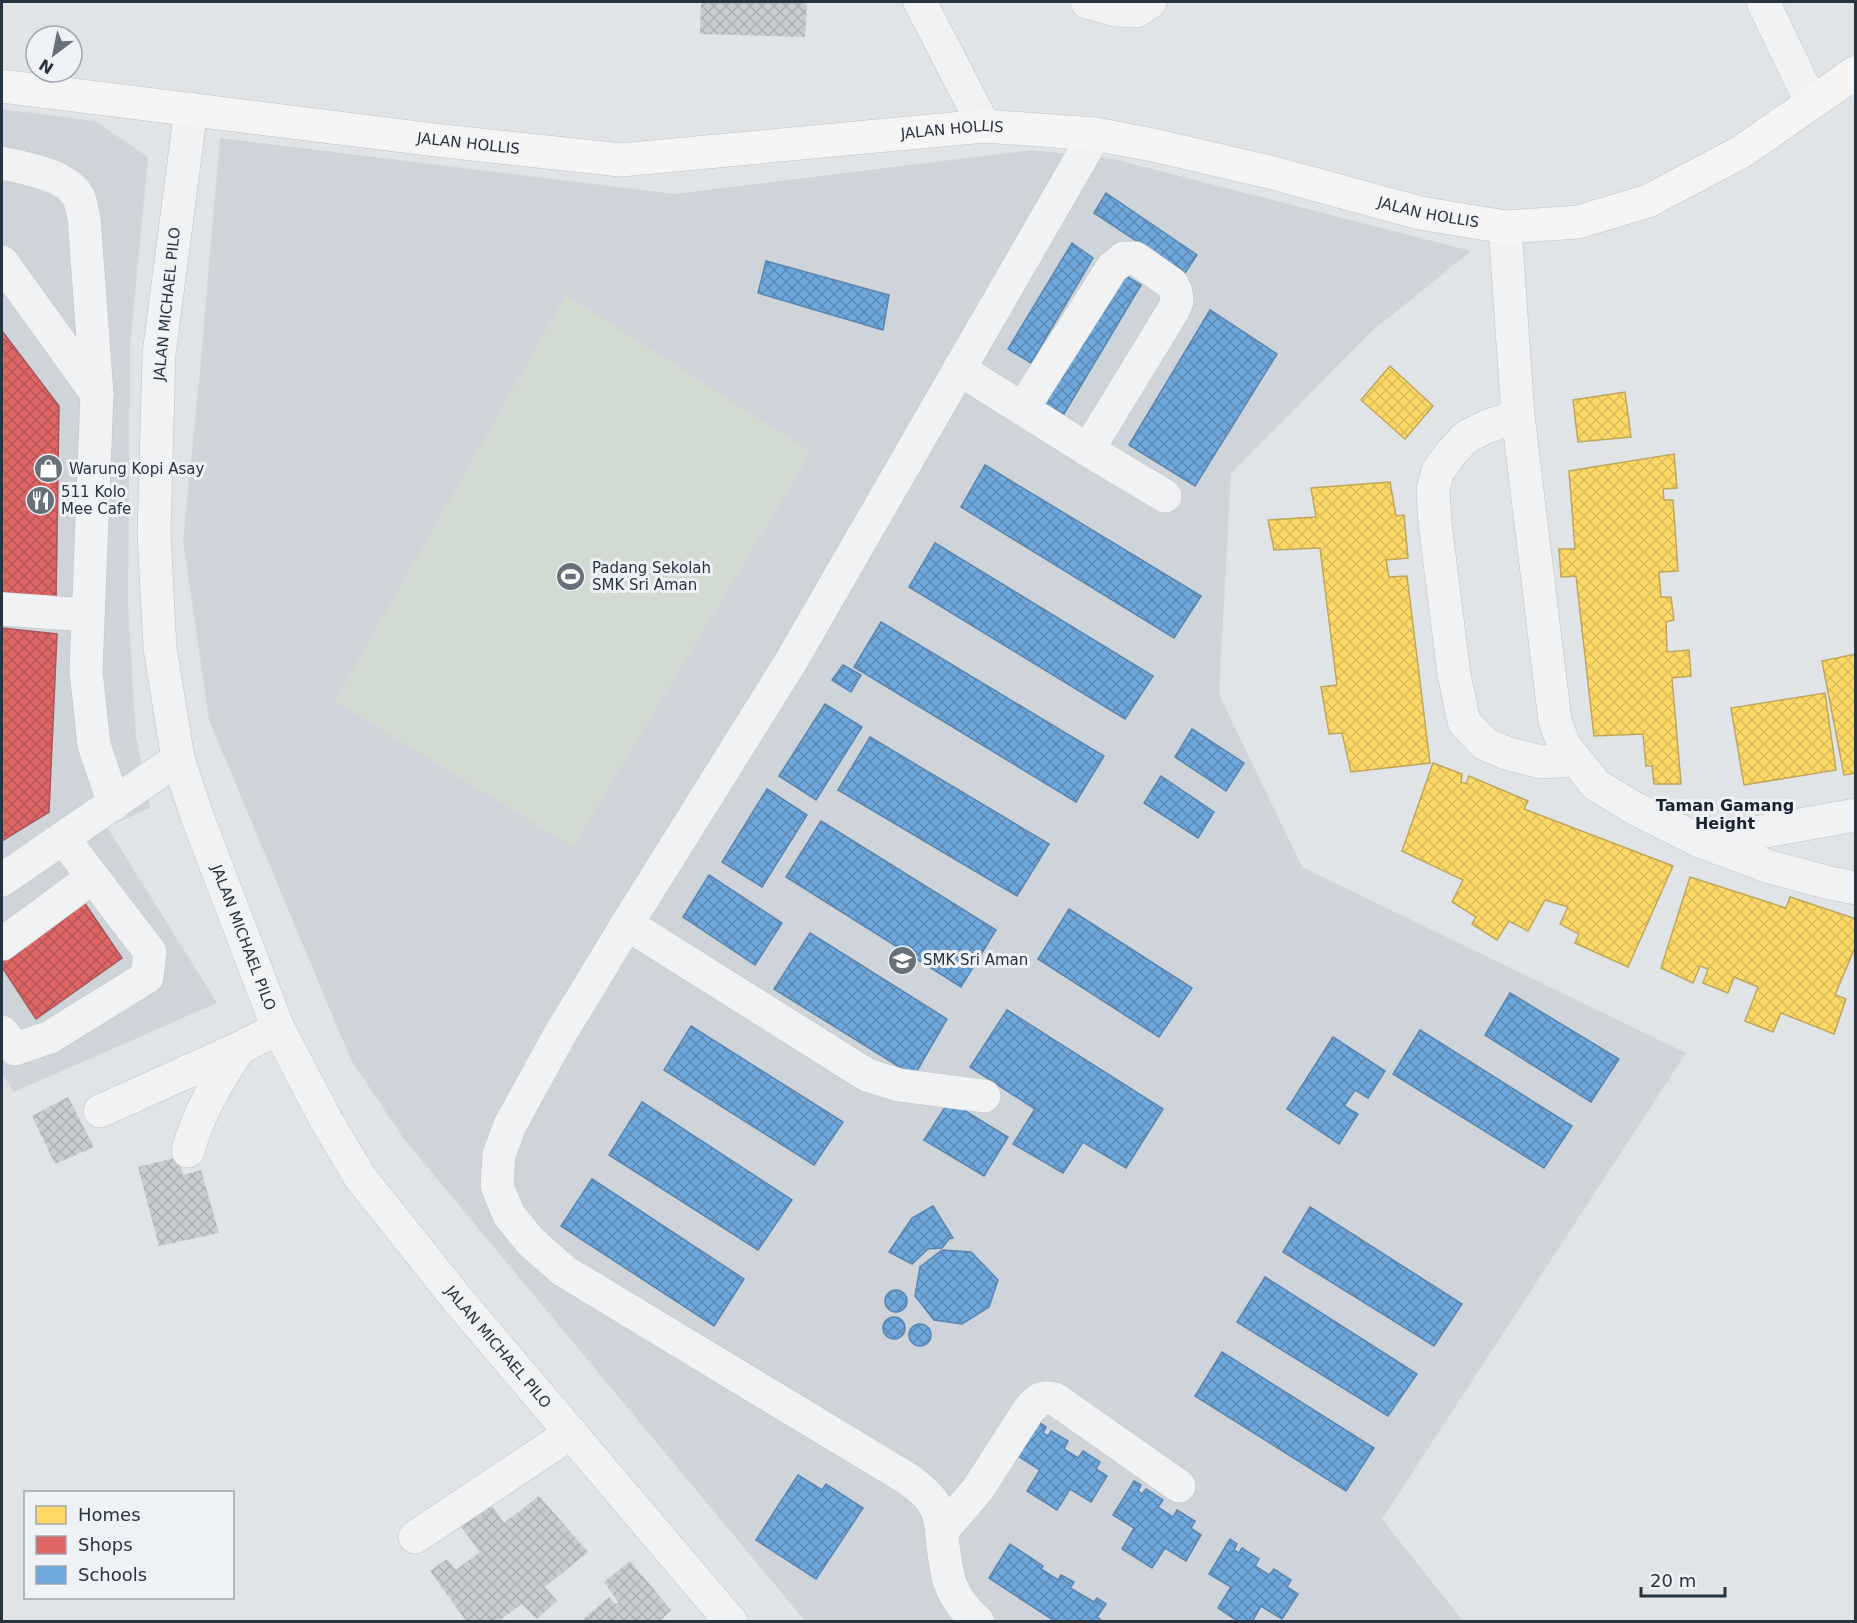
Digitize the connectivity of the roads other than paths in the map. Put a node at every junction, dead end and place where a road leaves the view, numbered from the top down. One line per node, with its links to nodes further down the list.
1 (920, 2): 9 (street)
2 (1087, 2): 3 (street)
3 (1150, 2)
4 (1763, 2): 7 (street)
5 (1856, 72): 7 (main road, JALAN HOLLIS)
6 (2, 86): 8 (main road, JALAN HOLLIS)
7 (1811, 102): 12 (main road, JALAN HOLLIS)
8 (191, 108): 9 (main road, JALAN HOLLIS); 22 (street, JALAN MICHAEL PILO)
9 (984, 126): 10 (main road, JALAN HOLLIS)
10 (1095, 134): 12 (main road, JALAN HOLLIS); 14 (street)
11 (2, 163): 15 (street)
12 (1505, 227): 17 (street)
13 (2, 262): 15 (street)
14 (959, 369): 16 (street); 31 (street)
15 (97, 394): 21 (street)
16 (1023, 408): 18 (street); 18 (street)
17 (1518, 416): 23 (street); 23 (street)
18 (1088, 450): 19 (street)
19 (1165, 496)
20 (2, 609): 21 (street)
21 (88, 615): 24 (street)
22 (178, 759): 24 (street); 33 (street, JALAN MICHAEL PILO)
23 (1575, 760): 27 (street)
24 (114, 804): 26 (street)
25 (1856, 815): 27 (street)
26 (63, 838): 28 (street); 29 (street)
27 (1702, 842): 30 (street)
28 (93, 878): 32 (street); 34 (street)
29 (2, 880)
30 (1856, 888)
31 (627, 924): 36 (street); 41 (street)
32 (2, 944)
33 (278, 1028): 35 (street); 39 (street, JALAN MICHAEL PILO)
34 (2, 1032)
35 (240, 1048): 37 (street); 38 (street)
36 (984, 1096)
37 (100, 1111)
38 (188, 1151)
39 (571, 1433): 42 (street); 43 (street, JALAN MICHAEL PILO)
40 (1179, 1485): 41 (street)
41 (942, 1531): 44 (street)
42 (415, 1538)
43 (731, 1622)
44 (978, 1622)

